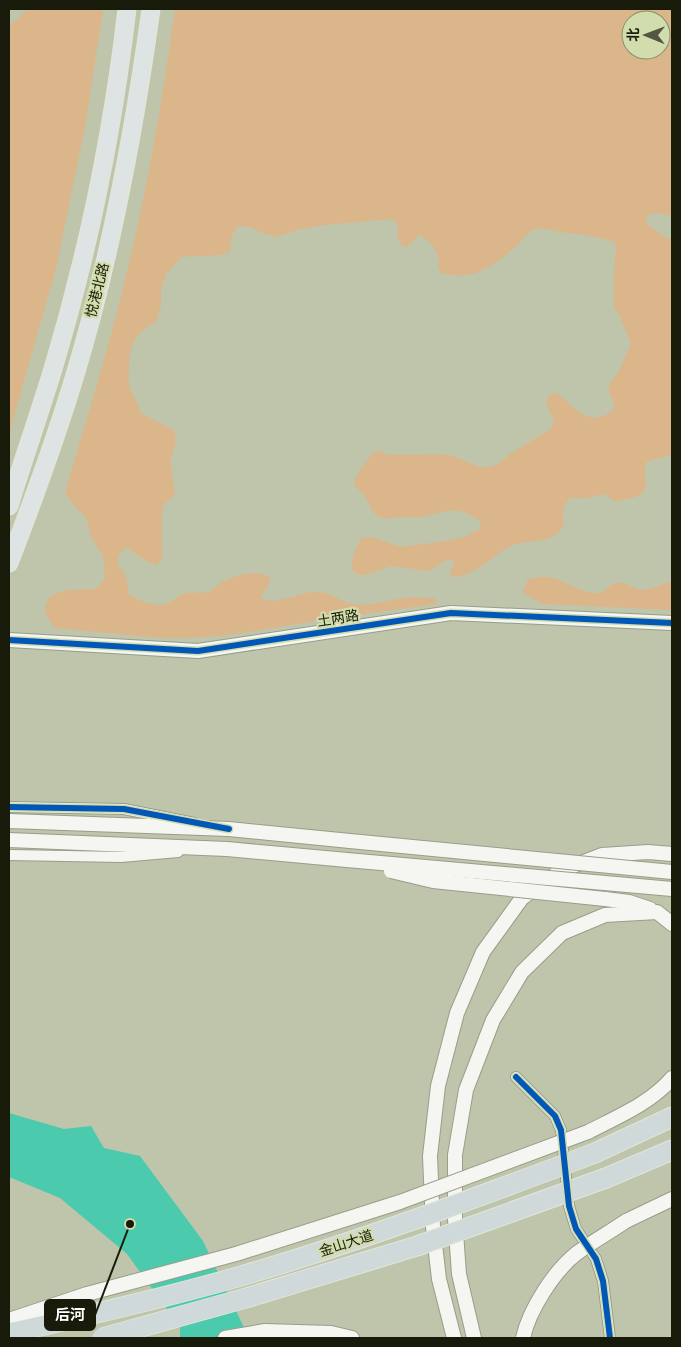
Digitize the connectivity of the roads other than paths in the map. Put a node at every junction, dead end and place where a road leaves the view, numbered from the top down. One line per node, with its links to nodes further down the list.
1 (127, 9): 3 (main road, 悦港北路)
2 (151, 9): 4 (main road, 悦港北路)
3 (9, 506)
4 (9, 563)
5 (672, 623): 6 (main road, 土两路)
6 (9, 640)
7 (9, 807): 9 (street)
8 (9, 821): 9 (main road)
9 (230, 830): 15 (main road, bridge)
10 (9, 840): 11 (main road)
11 (227, 849): 13 (street); 14 (main road)
12 (672, 854): 29 (main road, bridge)
13 (9, 855)
14 (347, 860): 16 (main road, bridge); 17 (main road, bridge)
15 (672, 872)
16 (672, 889)
17 (657, 912): 18 (main road); 30 (main road, bridge)
18 (672, 924)
19 (516, 1077): 32 (street)
20 (672, 1078): 24 (main road, bridge)
21 (672, 1117): 25 (highway, 金山大道, bridge)
22 (672, 1150): 26 (highway, 金山大道, bridge)
23 (672, 1199): 31 (main road, bridge)
24 (9, 1320)
25 (9, 1333)
26 (102, 1338)
27 (224, 1338): 28 (main road)
28 (352, 1338)
29 (454, 1338)
30 (474, 1338)
31 (523, 1338)
32 (610, 1338)

